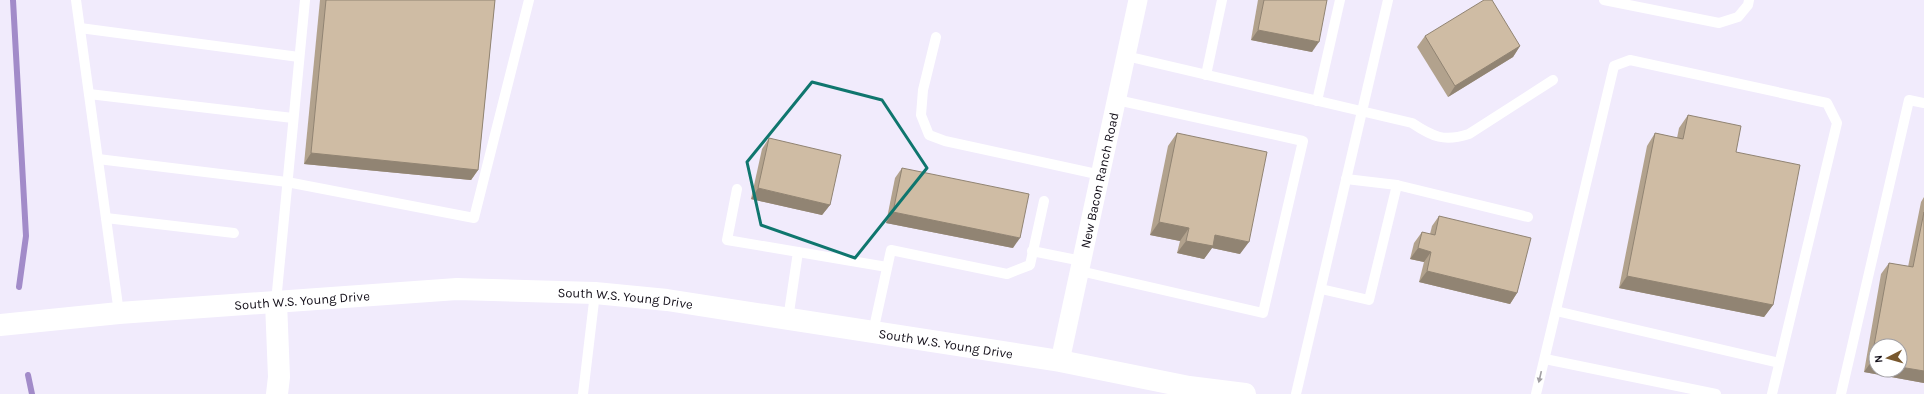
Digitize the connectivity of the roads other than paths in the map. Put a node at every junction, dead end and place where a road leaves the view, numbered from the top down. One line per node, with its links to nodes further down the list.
1 (76, 0): 10 (lane)
2 (305, 0): 13 (lane)
3 (529, 0): 25 (lane)
4 (1138, 0): 12 (street, New Bacon Ranch Road)
5 (1222, 0): 14 (lane)
6 (1340, 0): 18 (lane)
7 (1388, 0): 20 (lane)
8 (1604, 0): 9 (lane)
9 (1749, 0)
10 (80, 28): 13 (lane); 16 (lane)
11 (936, 37): 23 (lane)
12 (1126, 56): 14 (lane); 17 (street, New Bacon Ranch Road)
13 (299, 57): 21 (lane)
14 (1206, 75): 18 (lane)
15 (1553, 80): 20 (lane)
16 (89, 94): 21 (lane); 22 (lane)
17 (1117, 100): 23 (street, New Bacon Ranch Road); 34 (lane)
18 (1317, 101): 20 (lane)
19 (1924, 103): 54 (lane)
20 (1362, 112): 24 (lane)
21 (293, 118): 25 (lane)
22 (98, 158): 25 (lane); 30 (lane)
23 (1101, 174): 34 (street, New Bacon Ranch Road)
24 (1346, 179): 26 (lane); 36 (lane)
25 (287, 182): 38 (lane)
26 (1396, 185): 29 (lane); 36 (lane)
27 (738, 189): 33 (lane)
28 (1044, 201): 32 (lane)
29 (1528, 217)
30 (106, 218): 31 (lane); 40 (lane)
31 (234, 233)
32 (1032, 251): 34 (lane); 35 (lane)
33 (798, 252): 35 (lane); 41 (lane)
34 (1081, 266): 45 (street, New Bacon Ranch Road)
35 (887, 267): 43 (lane)
36 (1321, 289): 50 (lane)
37 (595, 293): 38 (main road, South W.S. Young Drive); 41 (main road, South W.S. Young Drive); 48 (lane)
38 (276, 302): 40 (main road, South W.S. Young Drive); 47 (main road)
39 (1556, 311): 44 (lane); 46 (lane); 46 (lane)
40 (119, 314): 42 (main road, South W.S. Young Drive)
41 (788, 318): 43 (main road, South W.S. Young Drive)
42 (0, 325)
43 (873, 332): 45 (main road, South W.S. Young Drive)
44 (1545, 359): 51 (lane, one-way to 51); 52 (lane)
45 (1060, 361): 49 (main road, South W.S. Young Drive)
46 (1779, 363): 53 (lane)
47 (277, 394)
48 (583, 394)
49 (1245, 394)
50 (1296, 394)
51 (1536, 394)
52 (1716, 394)
53 (1772, 394)
54 (1841, 394)

